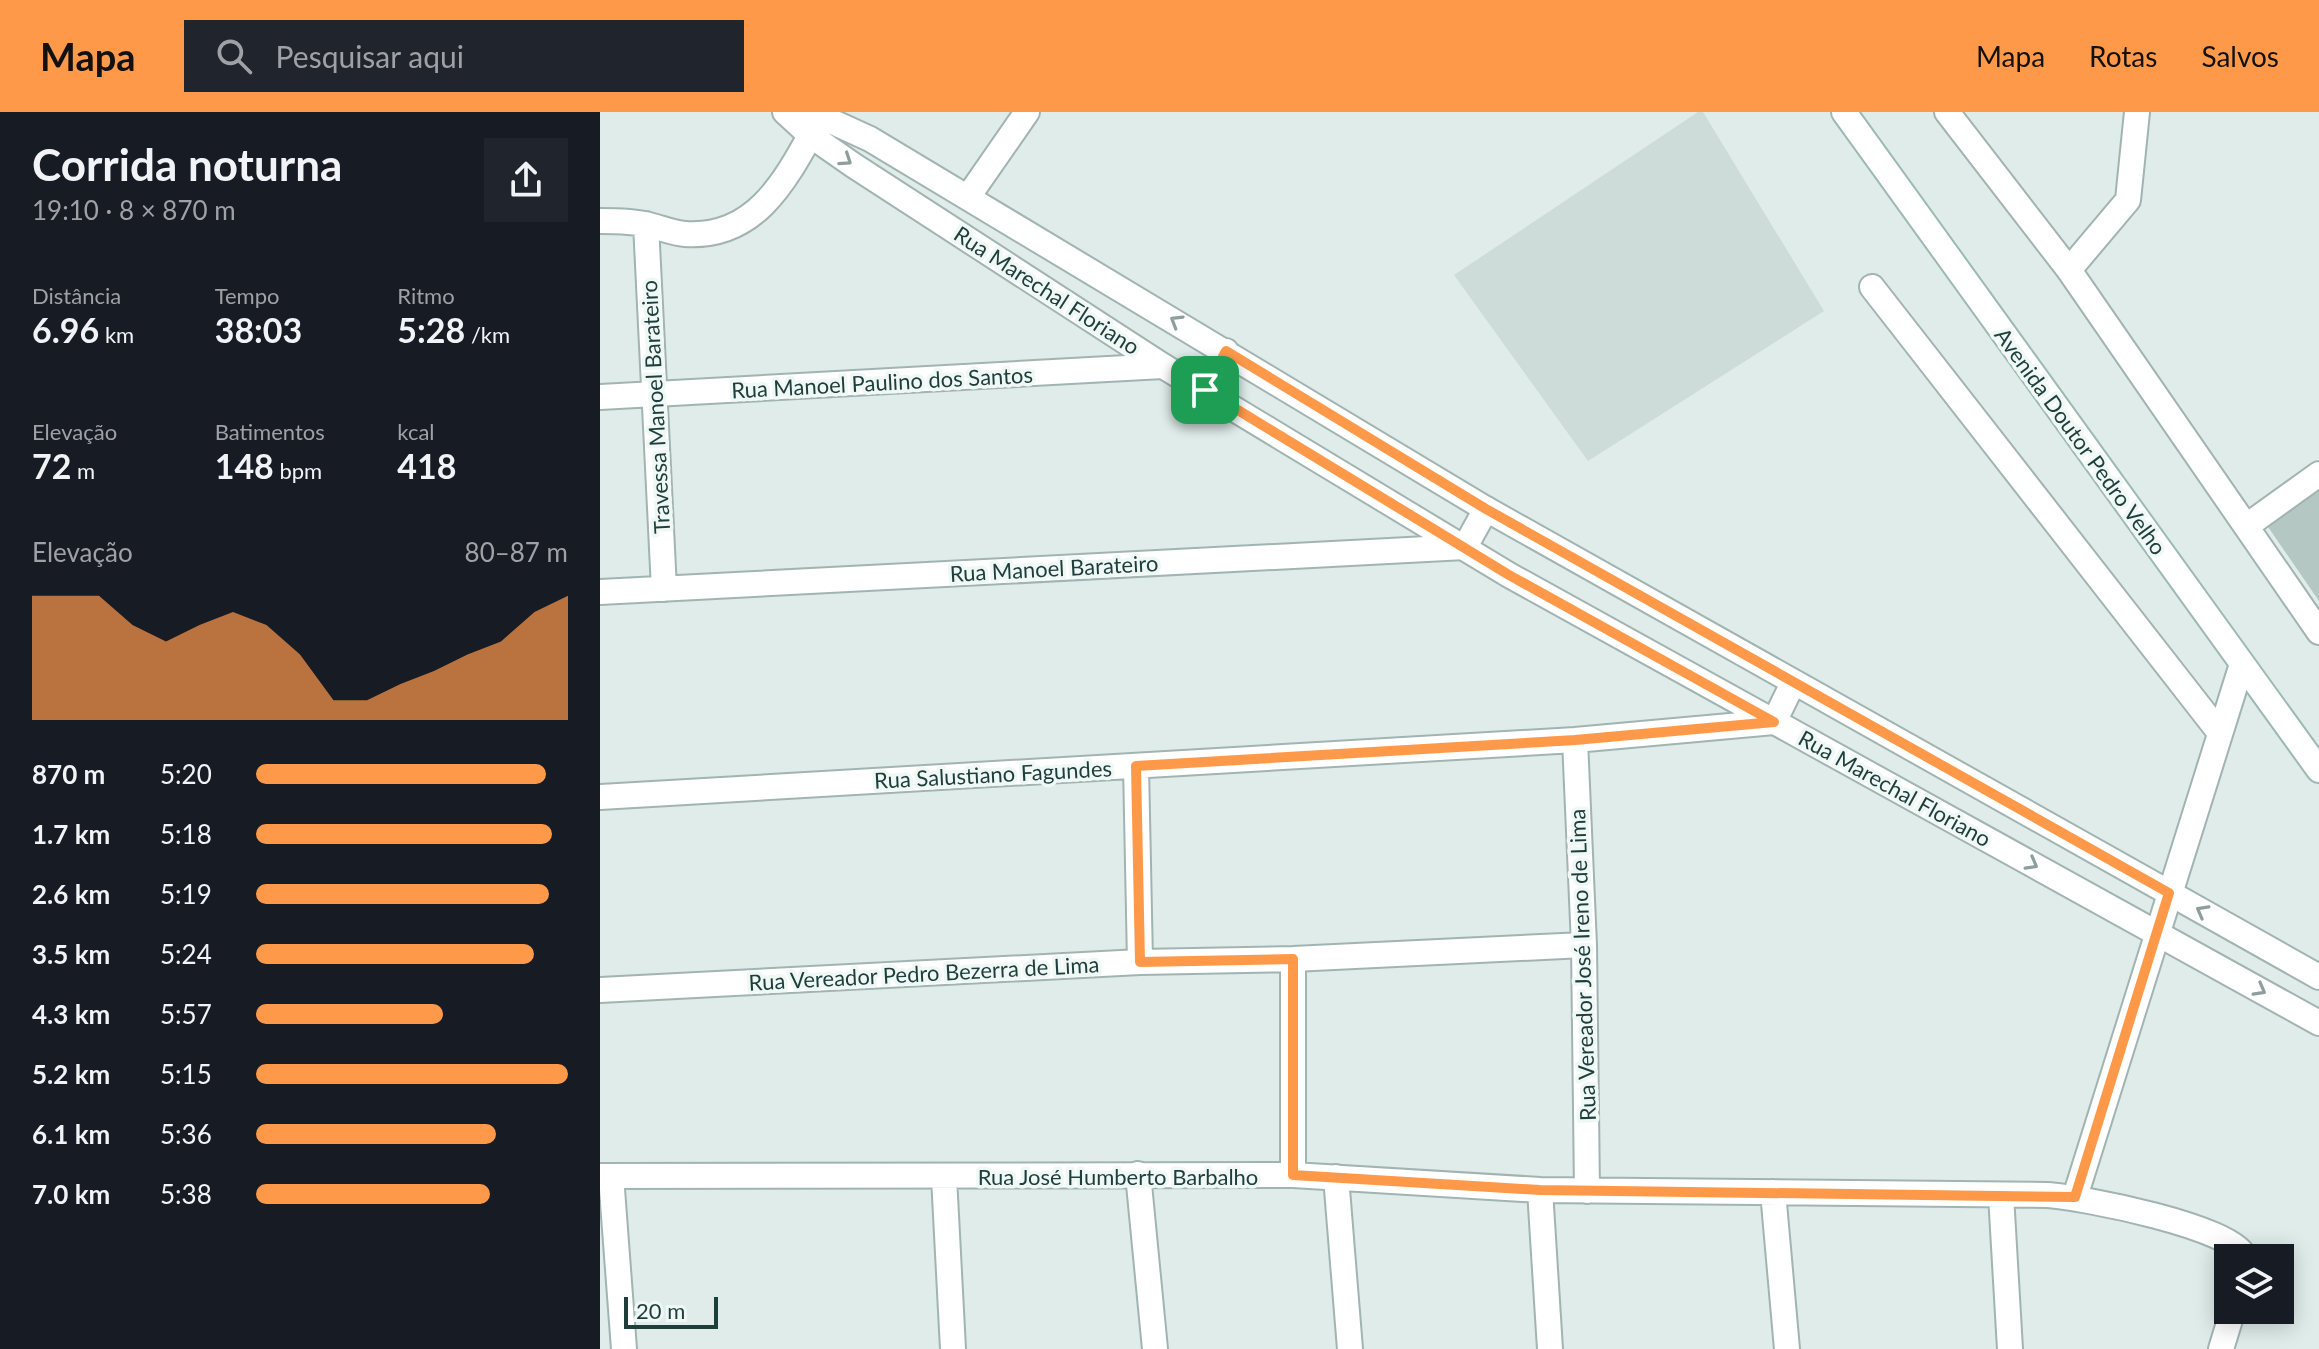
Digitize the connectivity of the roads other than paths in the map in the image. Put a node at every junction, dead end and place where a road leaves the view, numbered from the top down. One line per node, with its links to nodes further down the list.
1 (785, 112): 6 (street, Rua Marechal Floriano)
2 (1027, 112): 7 (street)
3 (1844, 112): 25 (street, Avenida Doutor Pedro Velho)
4 (1947, 112): 11 (street)
5 (2137, 112): 11 (street)
6 (814, 121): 7 (street, Rua Marechal Floriano); 10 (street); 14 (street, Rua Marechal Floriano, one-way to 14)
7 (968, 197): 13 (street, Rua Marechal Floriano, one-way to 7)
8 (600, 203): 10 (street)
9 (600, 221): 10 (street)
10 (636, 223): 16 (street, Travessa Manoel Barateiro)
11 (2069, 270): 20 (street)
12 (1872, 287): 28 (street)
13 (1226, 351): 15 (street); 19 (street, Rua Marechal Floriano)
14 (1163, 366): 15 (street, Rua Marechal Floriano); 16 (street, Rua Manoel Paulino dos Santos)
15 (1205, 390): 21 (street, Rua Marechal Floriano)
16 (655, 395): 17 (street, Rua Manoel Paulino dos Santos); 22 (street, Travessa Manoel Barateiro)
17 (600, 397)
18 (2319, 474): 20 (street)
19 (1486, 509): 21 (street); 26 (street, Rua Marechal Floriano)
20 (2248, 525): 24 (street)
21 (1465, 547): 22 (street, Rua Manoel Barateiro); 27 (street, Rua Marechal Floriano)
22 (664, 589): 23 (street, Rua Manoel Barateiro)
23 (600, 592)
24 (2319, 632)
25 (2242, 664): 28 (street); 31 (street, Avenida Doutor Pedro Velho)
26 (1793, 683): 27 (street); 33 (street, Rua Marechal Floriano)
27 (1774, 722): 29 (street, Rua Salustiano Fagundes); 34 (street, Rua Marechal Floriano, one-way to 34)
28 (2220, 733): 33 (street)
29 (1575, 740): 30 (street, Rua Salustiano Fagundes); 35 (street, Rua Vereador José Ireno de Lima)
30 (1136, 766): 32 (street, Rua Salustiano Fagundes); 37 (street)
31 (2319, 770)
32 (600, 797)
33 (2169, 893): 34 (street); 38 (street, Rua Marechal Floriano, one-way to 33)
34 (2156, 933): 40 (street, Rua Marechal Floriano, one-way to 40); 50 (street)
35 (1584, 945): 36 (street, Rua Vereador Pedro Bezerra de Lima); 47 (street, Rua Vereador José Ireno de Lima)
36 (1293, 959): 37 (street, Rua Vereador Pedro Bezerra de Lima); 42 (street)
37 (1140, 962): 39 (street, Rua Vereador Pedro Bezerra de Lima)
38 (2319, 977)
39 (600, 990)
40 (2319, 1023)
41 (1138, 1174): 42 (street, Rua José Humberto Barbalho); 44 (street, Rua José Humberto Barbalho); 55 (street)
42 (1293, 1175): 45 (street, Rua José Humberto Barbalho)
43 (606, 1176): 44 (street, Rua José Humberto Barbalho); 53 (street)
44 (944, 1177): 54 (street)
45 (1336, 1177): 46 (street, Rua José Humberto Barbalho); 56 (street)
46 (1540, 1190): 47 (street, Rua José Humberto Barbalho); 57 (street)
47 (1587, 1191): 48 (street, Rua José Humberto Barbalho)
48 (1773, 1192): 49 (street, Rua José Humberto Barbalho); 58 (street)
49 (2001, 1195): 50 (street, Rua José Humberto Barbalho); 59 (street)
50 (2075, 1197): 51 (street, Rua José Humberto Barbalho)
51 (2233, 1244)
52 (2229, 1324): 60 (street)
53 (624, 1349)
54 (953, 1349)
55 (1155, 1349)
56 (1350, 1349)
57 (1550, 1349)
58 (1787, 1349)
59 (2010, 1349)
60 (2221, 1349)

